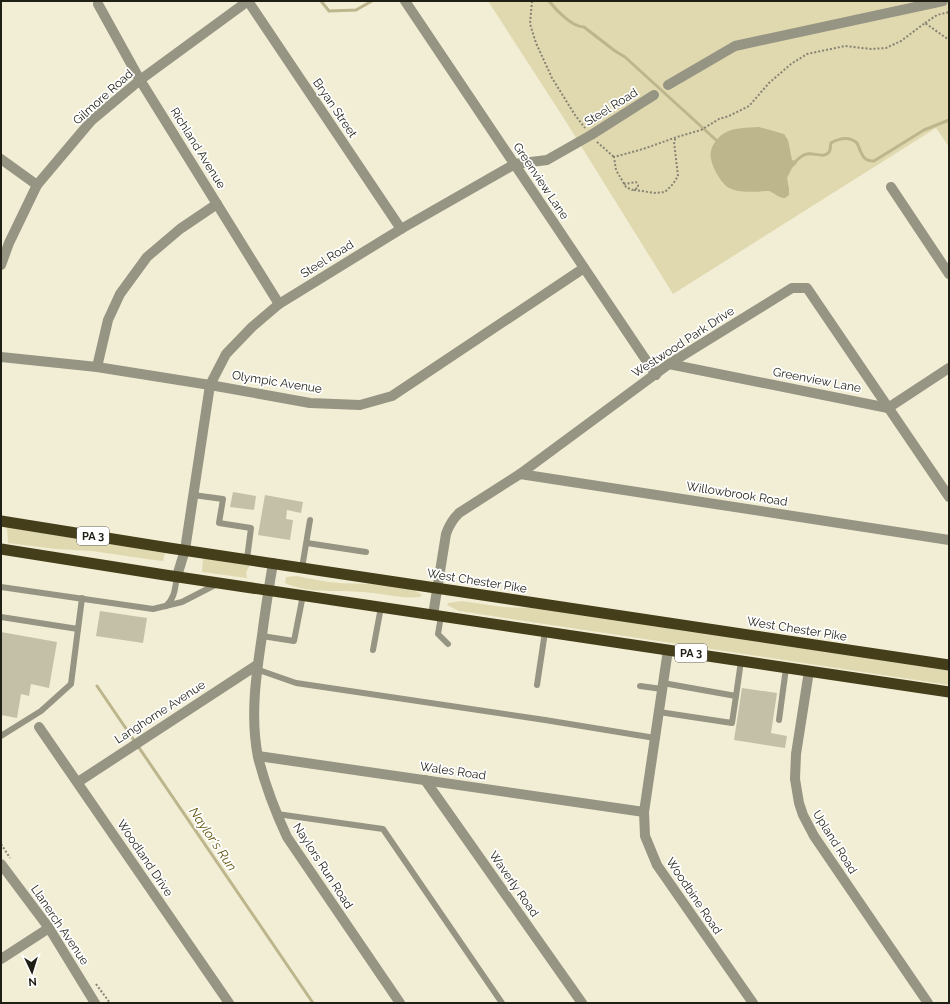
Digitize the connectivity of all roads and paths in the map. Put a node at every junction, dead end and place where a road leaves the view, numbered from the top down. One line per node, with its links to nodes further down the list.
1 (248, 1): 9 (street, Gilmore Road); 22 (street, Bryan Street)
2 (405, 1): 16 (street, Greenview Lane)
3 (532, 1): 12 (path)
4 (943, 1): 10 (street)
5 (98, 4): 9 (street, Richland Avenue)
6 (949, 12): 7 (path)
7 (925, 23): 8 (path); 13 (path)
8 (949, 40)
9 (140, 80): 18 (street, Gilmore Road); 21 (street, Richland Avenue)
10 (668, 85)
11 (654, 95): 12 (street, Steel Road)
12 (591, 135): 14 (path); 16 (street, Steel Road)
13 (677, 137): 14 (path); 20 (path)
14 (614, 157): 17 (path)
15 (1, 159): 18 (street)
16 (515, 164): 22 (street, Steel Road); 24 (street, Greenview Lane)
17 (624, 183): 20 (path); 20 (path)
18 (37, 185): 23 (street, Gilmore Road)
19 (891, 187): 25 (street)
20 (632, 190)
21 (217, 204): 26 (street, Richland Avenue); 29 (street)
22 (401, 229): 26 (street, Steel Road)
23 (1, 265)
24 (584, 268): 31 (street, Greenview Lane); 32 (street, Olympic Avenue)
25 (949, 274)
26 (279, 304): 32 (street, Steel Road)
27 (1, 357): 29 (street, Olympic Avenue)
28 (669, 364): 31 (street, Westwood Park Drive); 33 (street, Greenview Lane); 33 (street, Westwood Park Drive)
29 (97, 367): 32 (street, Olympic Avenue)
30 (949, 368): 33 (street)
31 (656, 375): 34 (street, Westwood Park Drive)
32 (210, 385): 35 (street, Steel Road)
33 (888, 408): 36 (street, Westwood Park Drive)
34 (520, 474): 39 (street, Willowbrook Road); 50 (street, Westwood Park Drive)
35 (193, 495): 42 (street, Steel Road); 44 (lane)
36 (949, 497)
37 (310, 520): 40 (lane)
38 (1, 521): 42 (highway, West Chester Pike / PA 3)
39 (949, 540)
40 (306, 543): 43 (lane); 46 (lane)
41 (1, 549): 47 (highway, PA 3)
42 (185, 550): 44 (highway, West Chester Pike / PA 3); 47 (street, Steel Road)
43 (366, 552)
44 (247, 559): 45 (highway, West Chester Pike / PA 3)
45 (273, 563): 46 (highway, West Chester Pike / PA 3); 51 (street, Naylors Run Road)
46 (302, 568): 50 (highway, West Chester Pike / PA 3)
47 (177, 576): 48 (highway, PA 3); 54 (lane)
48 (220, 583): 51 (highway, PA 3); 54 (lane)
49 (1, 587): 53 (lane)
50 (437, 588): 56 (street, Westwood Park Drive); 65 (highway, West Chester Pike / PA 3)
51 (268, 590): 52 (highway, PA 3); 60 (street, Naylors Run Road)
52 (303, 595): 55 (highway, PA 3); 60 (lane)
53 (82, 598): 54 (lane); 58 (lane)
54 (166, 606)
55 (381, 607): 56 (highway, PA 3); 62 (lane)
56 (437, 615): 59 (highway, PA 3); 61 (lane)
57 (1, 617): 58 (lane)
58 (78, 629): 77 (lane)
59 (546, 632): 63 (highway, PA 3); 69 (lane)
60 (262, 636): 66 (street, Naylors Run Road)
61 (448, 644)
62 (373, 650)
63 (668, 650): 64 (highway, PA 3); 71 (street, Woodbine Road)
64 (741, 661): 67 (highway, PA 3); 73 (lane)
65 (949, 665)
66 (257, 667): 78 (lane); 79 (street, Naylors Run Road); 81 (street, Langhorne Avenue)
67 (786, 668): 68 (highway, PA 3); 75 (lane)
68 (809, 671): 72 (highway, PA 3); 93 (street, Upland Road)
69 (537, 685)
70 (640, 686): 71 (lane)
71 (663, 686): 73 (lane); 74 (street, Woodbine Road)
72 (949, 692)
73 (736, 696): 74 (lane)
74 (659, 712): 78 (street, Woodbine Road)
75 (779, 720)
76 (40, 727): 81 (street, Woodland Drive)
77 (1, 736)
78 (655, 738): 82 (street, Woodbine Road)
79 (258, 756): 80 (street, Wales Road); 83 (street, Naylors Run Road)
80 (425, 780): 82 (street, Wales Road); 91 (street, Waverly Road)
81 (78, 782): 88 (street, Woodland Drive)
82 (644, 812): 92 (street, Woodbine Road)
83 (277, 814): 89 (street, Naylors Run Road); 90 (lane)
84 (1, 864): 85 (street, Llanerch Avenue)
85 (48, 928): 86 (street); 87 (street, Llanerch Avenue)
86 (1, 959)
87 (95, 1003)
88 (229, 1003)
89 (400, 1003)
90 (502, 1003)
91 (582, 1003)
92 (753, 1003)
93 (928, 1003)

